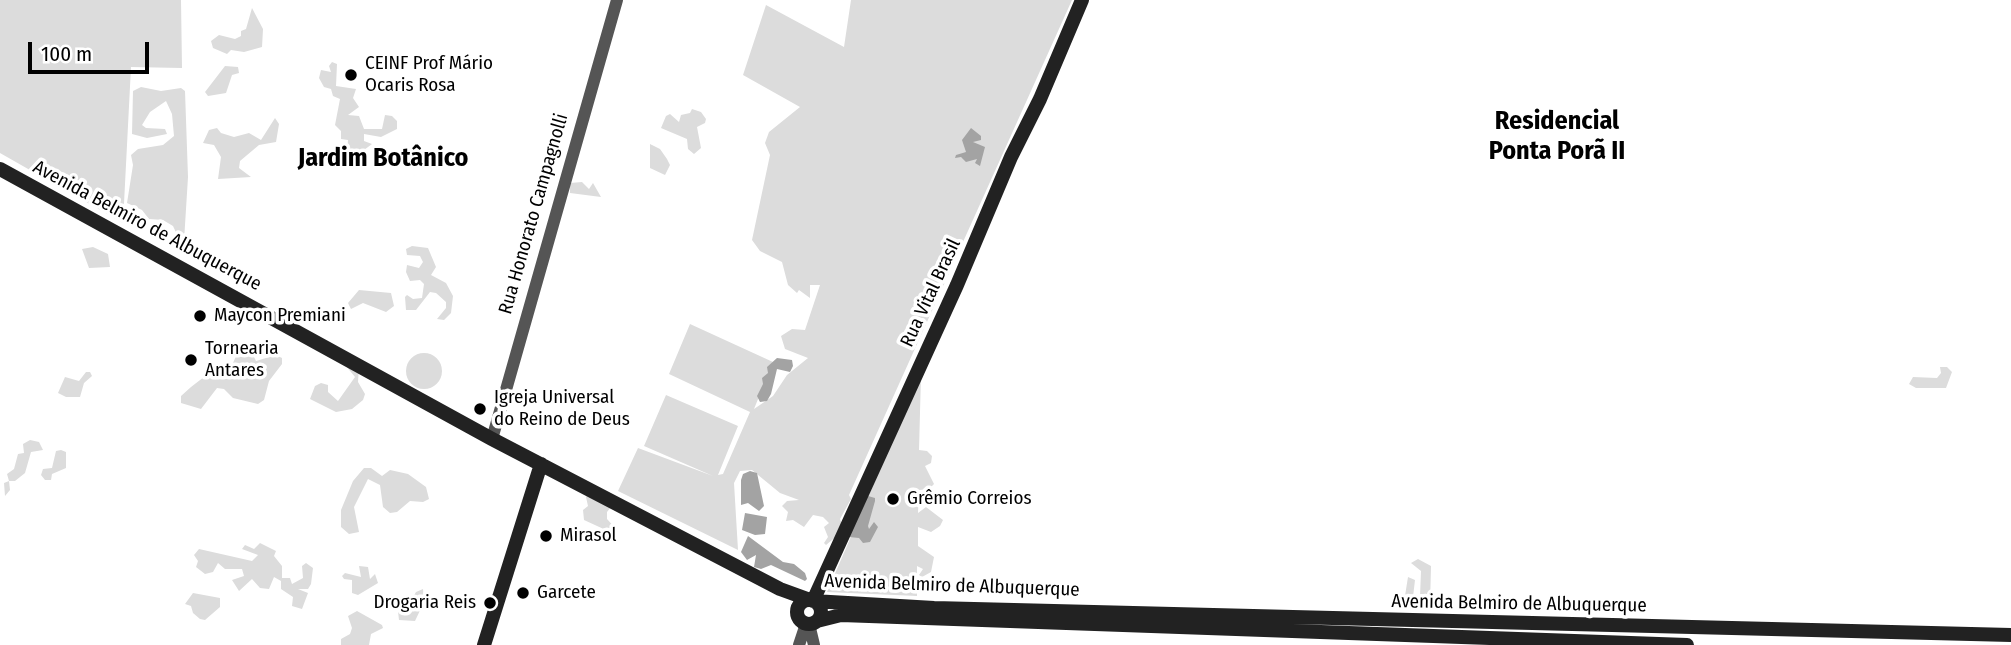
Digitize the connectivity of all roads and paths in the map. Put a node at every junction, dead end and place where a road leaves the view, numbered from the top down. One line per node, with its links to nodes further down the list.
1 (617, 0): 4 (street, Rua Honorato Campagnolli)
2 (1082, 0): 7 (main road, Rua Vital Brasil)
3 (0, 169): 4 (main road, Avenida Belmiro de Albuquerque)
4 (492, 439): 5 (main road, Avenida Belmiro de Albuquerque)
5 (541, 464): 6 (main road, Avenida Belmiro de Albuquerque); 11 (main road)
6 (780, 589): 7 (main road, Avenida Belmiro de Albuquerque); 8 (main road)
7 (813, 601): 8 (main road); 8 (main road); 10 (main road, Avenida Belmiro de Albuquerque)
8 (807, 621): 12 (street); 13 (street); 14 (main road, Avenida Belmiro de Albuquerque)
9 (2011, 635): 10 (main road, Avenida Belmiro de Albuquerque)
10 (1866, 639)
11 (484, 645)
12 (799, 645)
13 (814, 645)
14 (1687, 645)

